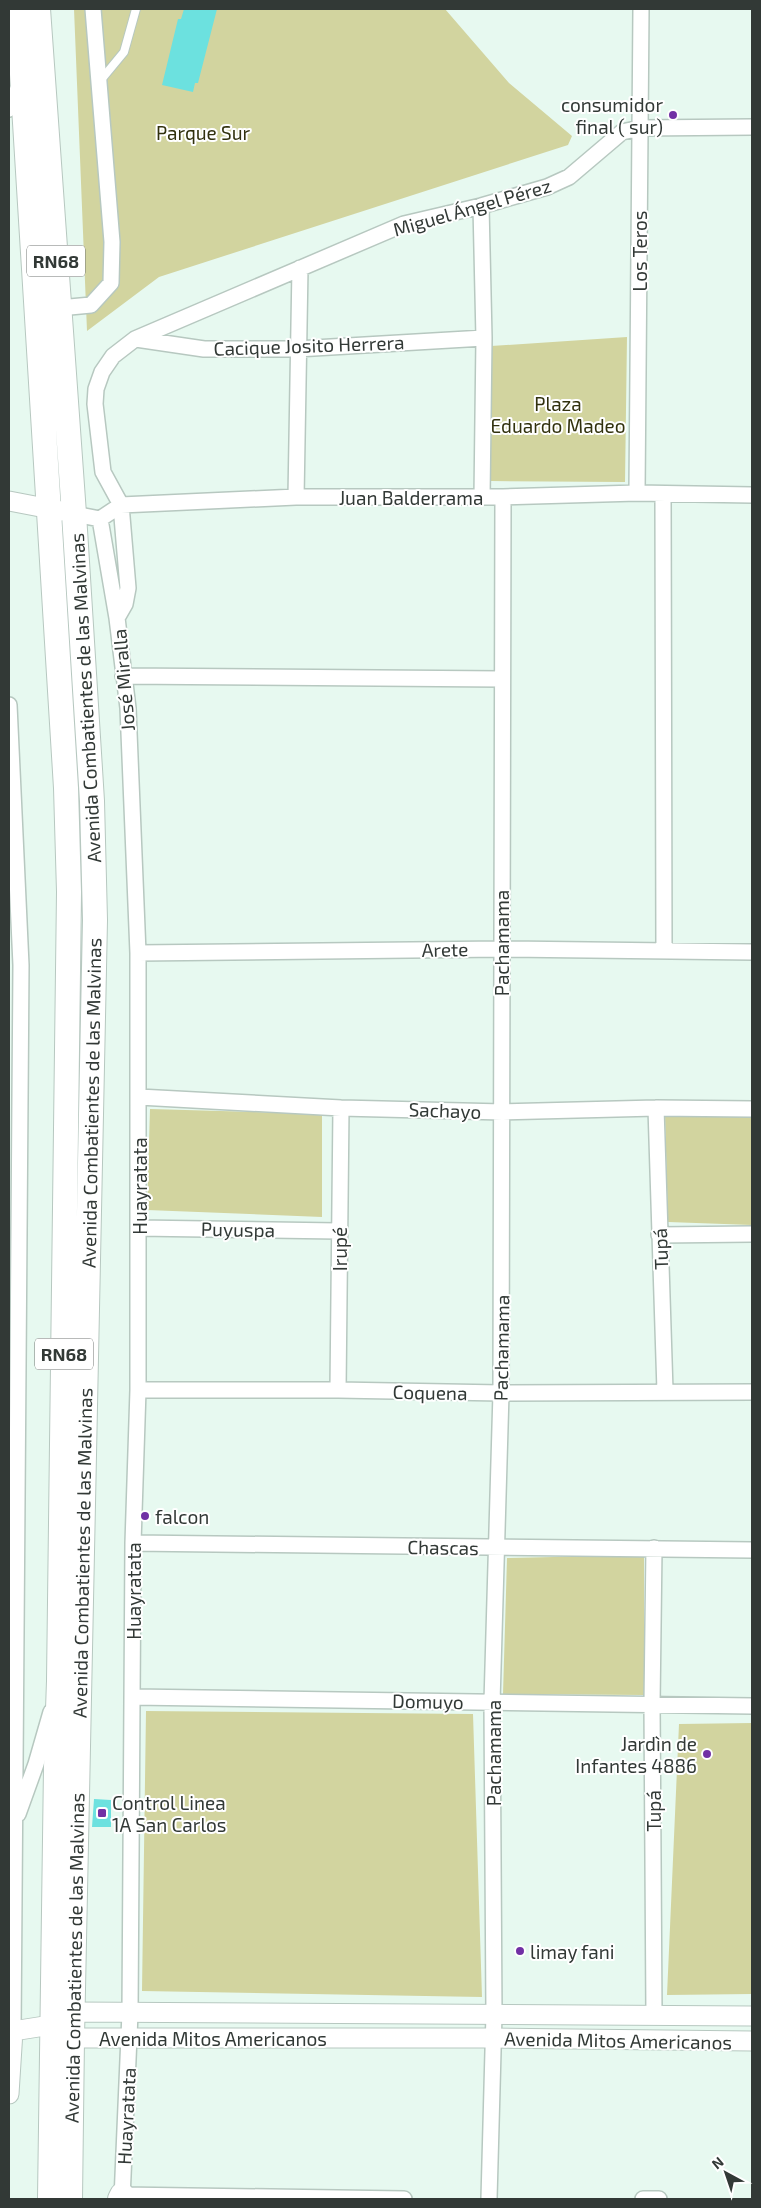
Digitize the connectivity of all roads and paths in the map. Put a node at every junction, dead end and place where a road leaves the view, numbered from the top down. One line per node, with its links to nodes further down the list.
1 (18, 9): 6 (main road, Avenida Combatientes de las Malvinas / RN68)
2 (38, 9): 13 (main road, Avenida Combatientes de las Malvinas / RN68)
3 (93, 9): 7 (street)
4 (136, 9): 7 (lane)
5 (641, 9): 10 (street, Los Teros)
6 (22, 80): 8 (street); 25 (main road, Avenida Combatientes de las Malvinas / RN68)
7 (99, 83): 13 (street)
8 (9, 109)
9 (752, 127): 10 (street, Miguel Ángel Pérez)
10 (640, 128): 11 (street, Miguel Ángel Pérez); 17 (street, Los Teros)
11 (481, 206): 12 (street, Miguel Ángel Pérez); 14 (street)
12 (300, 268): 15 (street, Miguel Ángel Pérez); 16 (street)
13 (59, 308): 26 (main road, Avenida Combatientes de las Malvinas / RN68)
14 (484, 338): 16 (street, Cacique Josito Herrera); 21 (street)
15 (135, 339): 16 (street, Cacique Josito Herrera); 24 (street, José Miralla)
16 (297, 349): 20 (street)
17 (637, 493): 18 (street, Juan Balderrama); 22 (street, Juan Balderrama)
18 (663, 494): 19 (street, Juan Balderrama); 33 (street)
19 (752, 495)
20 (296, 497): 21 (street, Juan Balderrama); 24 (street, Juan Balderrama)
21 (482, 497): 22 (street, Juan Balderrama)
22 (503, 497): 30 (street, Pachamama)
23 (9, 501): 25 (street)
24 (121, 505): 27 (street); 28 (street, José Miralla)
25 (48, 509): 26 (street); 58 (main road, Avenida Combatientes de las Malvinas / RN68)
26 (74, 514): 27 (street); 65 (main road, Avenida Combatientes de las Malvinas / RN68)
27 (100, 519): 28 (street)
28 (118, 618): 29 (street, José Miralla)
29 (123, 676): 30 (street); 35 (street, José Miralla)
30 (501, 679): 32 (street, Pachamama)
31 (9, 705): 36 (street)
32 (501, 949): 33 (street, Arete); 35 (street, Arete); 41 (street, Pachamama)
33 (664, 951): 34 (street, Arete)
34 (752, 952)
35 (138, 953): 37 (street, Huayratata)
36 (15, 964): 42 (street)
37 (139, 1097): 38 (street, Sachayo); 44 (street, Huayratata)
38 (341, 1108): 41 (street, Sachayo); 45 (street, Irupé)
39 (656, 1108): 40 (street, Sachayo); 41 (street, Sachayo); 47 (street, Tupá)
40 (752, 1109)
41 (503, 1112): 53 (street, Pachamama)
42 (20, 1188): 43 (street); 48 (street)
43 (9, 1226)
44 (138, 1228): 45 (street, Puyuspa); 49 (street, Huayratata)
45 (338, 1231): 50 (street, Irupé)
46 (752, 1234): 47 (street)
47 (659, 1235): 51 (street, Tupá)
48 (13, 1364): 63 (street)
49 (138, 1390): 50 (street, Coquena); 54 (street, Huayratata)
50 (338, 1390): 53 (street, Coquena)
51 (665, 1391): 52 (street, Coquena); 53 (street, Coquena)
52 (752, 1392)
53 (501, 1393): 55 (street, Pachamama)
54 (133, 1543): 55 (street, Chascas); 59 (street, Huayratata)
55 (496, 1547): 56 (street, Chascas); 60 (street, Pachamama)
56 (654, 1548): 57 (street, Chascas); 61 (street, Tupá)
57 (752, 1550)
58 (60, 1681): 64 (street); 70 (main road, Avenida Combatientes de las Malvinas / RN68)
59 (133, 1697): 60 (street, Domuyo); 66 (street, Huayratata)
60 (492, 1702): 61 (street, Domuyo); 67 (street, Pachamama)
61 (652, 1704): 62 (street, Domuyo); 68 (street, Tupá)
62 (752, 1706)
63 (12, 1724): 64 (street)
64 (15, 1823): 71 (street)
65 (72, 2012): 66 (street, Avenida Mitos Americanos); 70 (street); 72 (main road, Avenida Combatientes de las Malvinas / RN68)
66 (130, 2013): 67 (street, Avenida Mitos Americanos); 73 (street, Huayratata)
67 (494, 2014): 68 (street, Avenida Mitos Americanos); 74 (street, Pachamama)
68 (654, 2015): 69 (street, Avenida Mitos Americanos)
69 (752, 2016)
70 (51, 2025): 71 (street); 72 (street, Avenida Mitos Americanos); 78 (main road, Avenida Combatientes de las Malvinas / RN68)
71 (14, 2031): 76 (street)
72 (72, 2038): 73 (street, Avenida Mitos Americanos); 79 (main road, Avenida Combatientes de las Malvinas / RN68)
73 (129, 2038): 74 (street, Avenida Mitos Americanos); 77 (street, Huayratata)
74 (493, 2038): 75 (street, Avenida Mitos Americanos); 81 (street, Pachamama)
75 (752, 2041)
76 (9, 2094)
77 (121, 2198): 80 (street)
78 (50, 2199)
79 (70, 2199)
80 (404, 2199)
81 (489, 2199)
82 (644, 2199): 83 (street)
83 (659, 2199)

